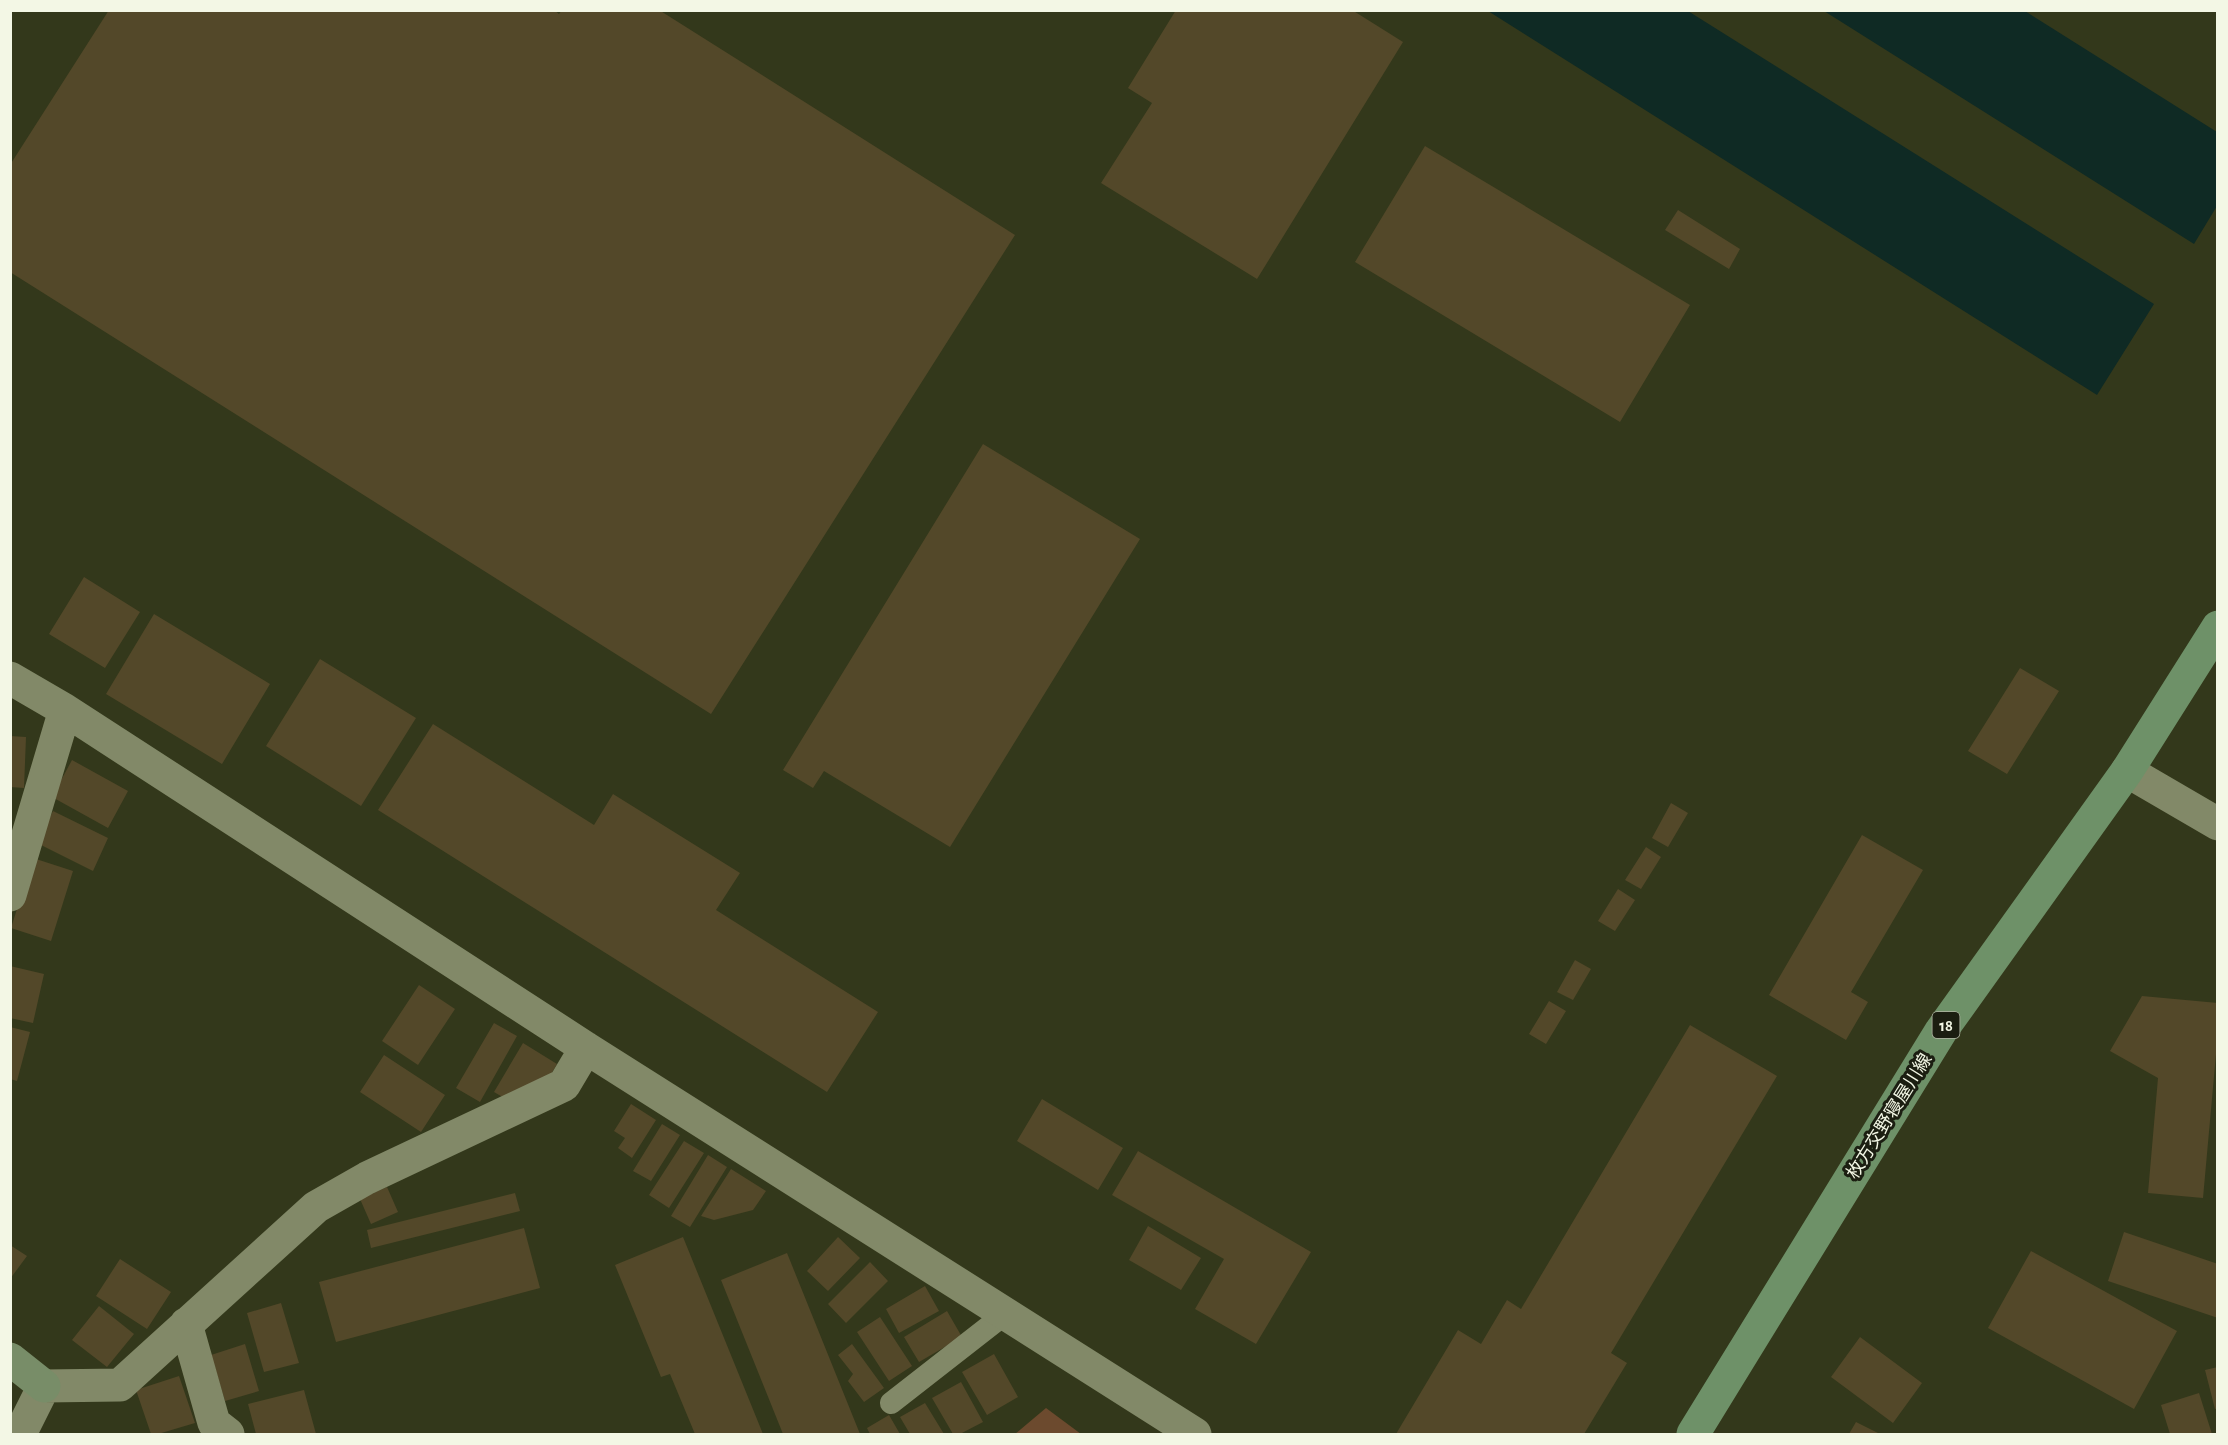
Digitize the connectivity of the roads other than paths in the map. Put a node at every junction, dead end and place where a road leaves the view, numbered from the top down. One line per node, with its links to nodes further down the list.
1 (2217, 627): 4 (main road, 枚方交野寝屋川線 / 18)
2 (10, 678): 3 (street)
3 (65, 710): 5 (street); 8 (street)
4 (2127, 771): 6 (street); 17 (main road, 枚方交野寝屋川線 / 18)
5 (22, 817): 7 (street)
6 (2217, 824)
7 (10, 895)
8 (586, 1048): 9 (street); 10 (street)
9 (1005, 1314): 13 (lane); 16 (street)
10 (186, 1324): 12 (street); 15 (street)
11 (10, 1359): 12 (street)
12 (44, 1386): 14 (street)
13 (891, 1403)
14 (20, 1434)
15 (228, 1434)
16 (1195, 1434)
17 (1694, 1434)

